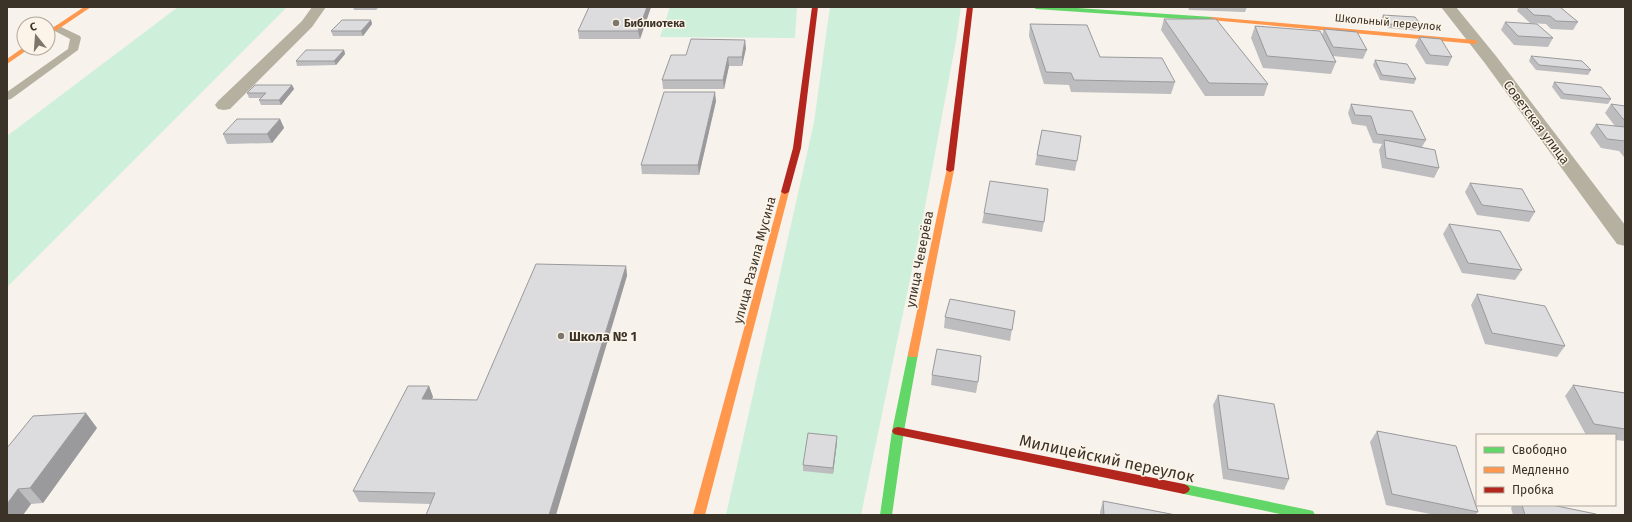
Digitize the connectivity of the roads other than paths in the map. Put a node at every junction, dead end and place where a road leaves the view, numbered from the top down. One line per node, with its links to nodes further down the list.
1 (88, 7): 7 (street)
2 (319, 7): 12 (street)
3 (815, 7): 15 (street, улица Разила Мусина)
4 (970, 7): 14 (street, улица Чеверёва)
5 (1036, 7): 8 (street, Школьный переулок)
6 (1448, 7): 8 (street, Советская улица)
7 (57, 28): 11 (lane)
8 (1475, 42): 13 (street, Советская улица)
9 (16, 56): 10 (street)
10 (7, 62)
11 (7, 97)
12 (224, 105)
13 (1625, 238)
14 (898, 430): 16 (street, улица Чеверёва); 17 (street, Милицейский переулок)
15 (699, 515)
16 (886, 515)
17 (1309, 515)

